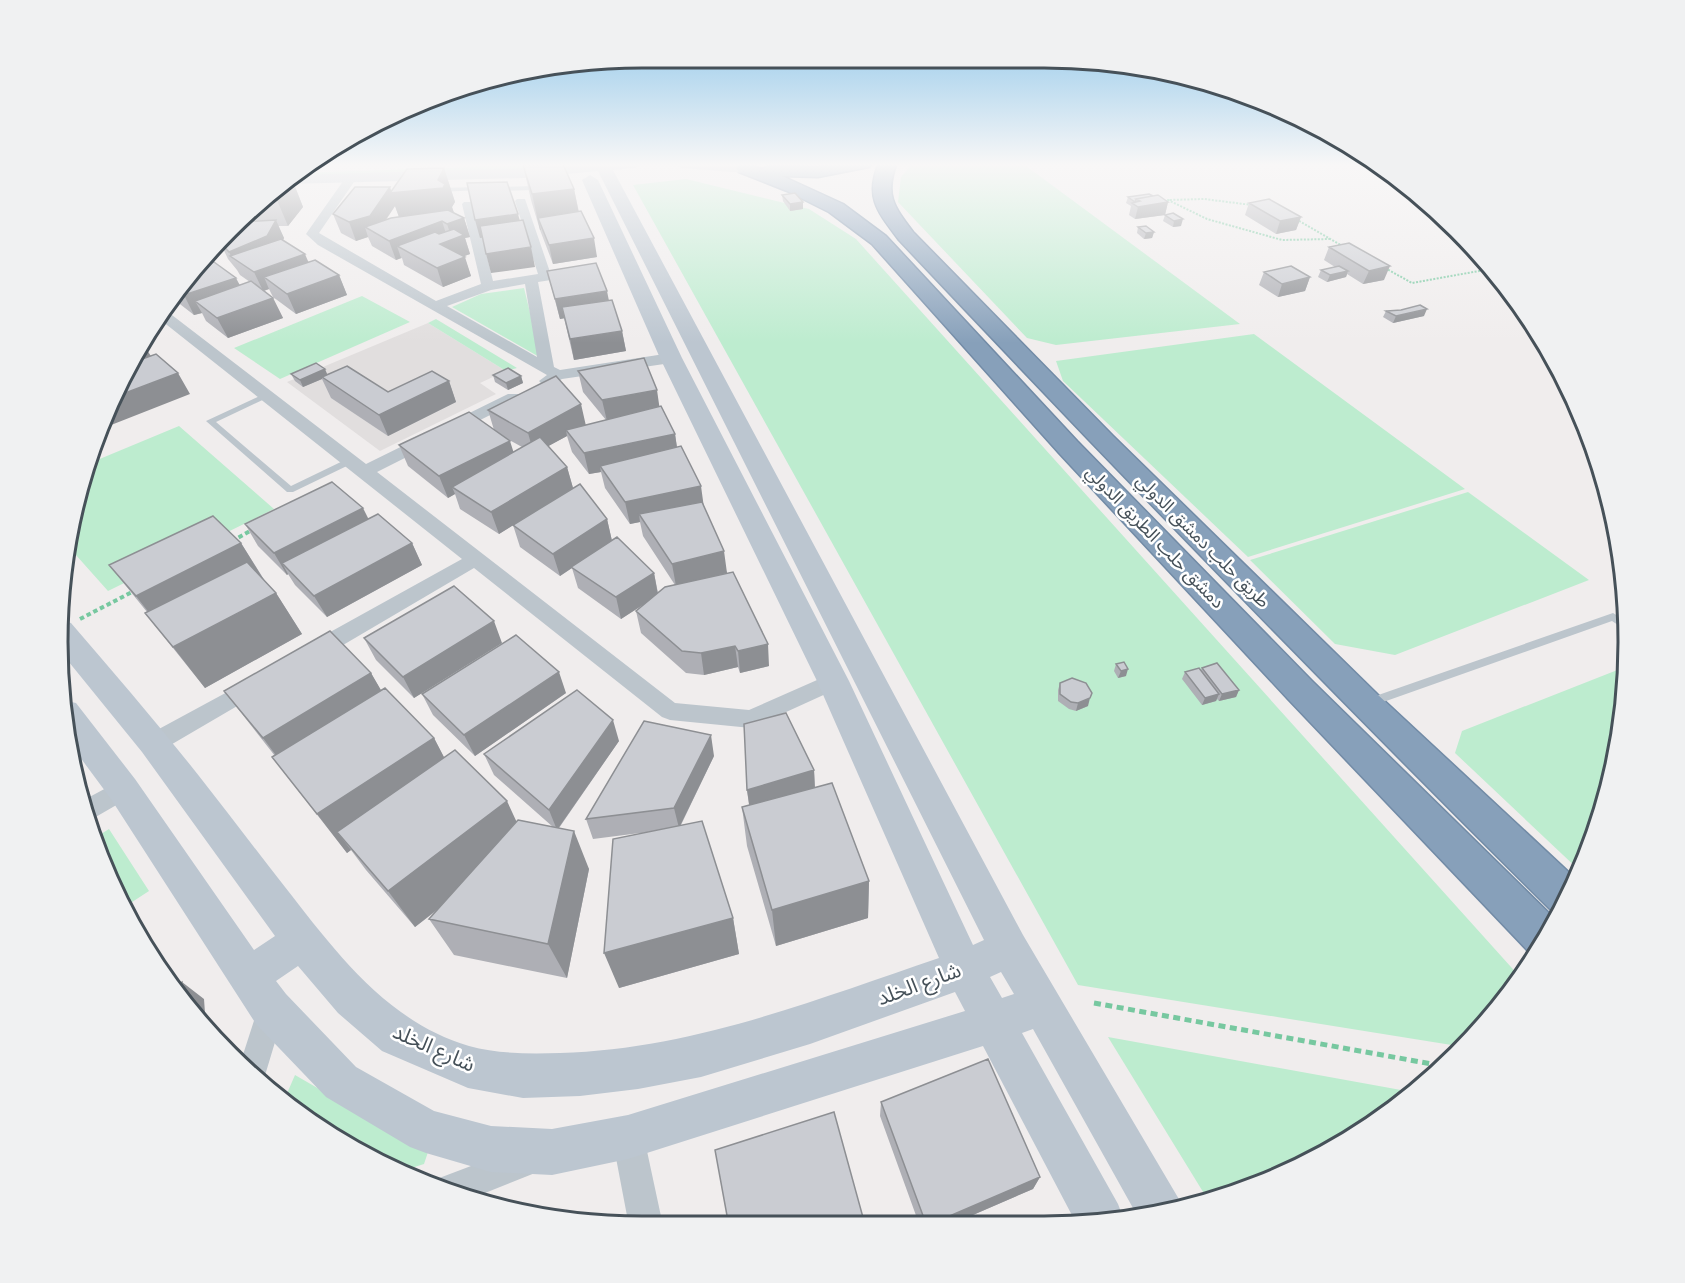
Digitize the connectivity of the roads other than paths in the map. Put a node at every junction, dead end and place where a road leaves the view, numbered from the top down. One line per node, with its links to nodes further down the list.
1 (320, 223): 11 (street)
2 (473, 223): 10 (street)
3 (526, 223): 9 (street)
4 (617, 223): 13 (street)
5 (624, 223): 31 (street)
6 (856, 223): 29 (highway, دمشق حلب الطريق الدولي)
7 (896, 223): 23 (highway, طريق حلب دمشق الدولي)
8 (588, 271): 9 (street)
9 (538, 278): 10 (street); 14 (street)
10 (488, 285): 11 (street)
11 (435, 306): 14 (street)
12 (168, 318): 15 (street)
13 (671, 358): 14 (street); 22 (street)
14 (553, 372): 16 (street)
15 (267, 396): 16 (street); 16 (lane)
16 (357, 467): 17 (street)
17 (476, 559): 20 (street); 22 (street)
18 (1617, 620): 23 (lane)
19 (68, 629): 25 (street, شارع الخلد)
20 (299, 660)
21 (268, 678): 25 (street)
22 (833, 681): 32 (street)
23 (1365, 704): 28 (highway, طريق حلب دمشق الدولي)
24 (73, 723): 26 (street)
25 (154, 743): 30 (street, شارع الخلد)
26 (123, 789): 27 (street); 33 (street)
27 (92, 808)
28 (1560, 891)
29 (1538, 932)
30 (302, 940): 32 (street, شارع الخلد); 33 (street)
31 (1009, 948): 32 (street, شارع الخلد); 34 (street)
32 (964, 969): 35 (street)
33 (260, 993): 36 (street); 38 (street)
34 (1041, 1005): 35 (street); 40 (street)
35 (992, 1023): 37 (street); 41 (street)
36 (253, 1063)
37 (628, 1137): 38 (street); 42 (street)
38 (552, 1152): 39 (street)
39 (460, 1186)
40 (1157, 1204)
41 (1096, 1213)
42 (644, 1216)

